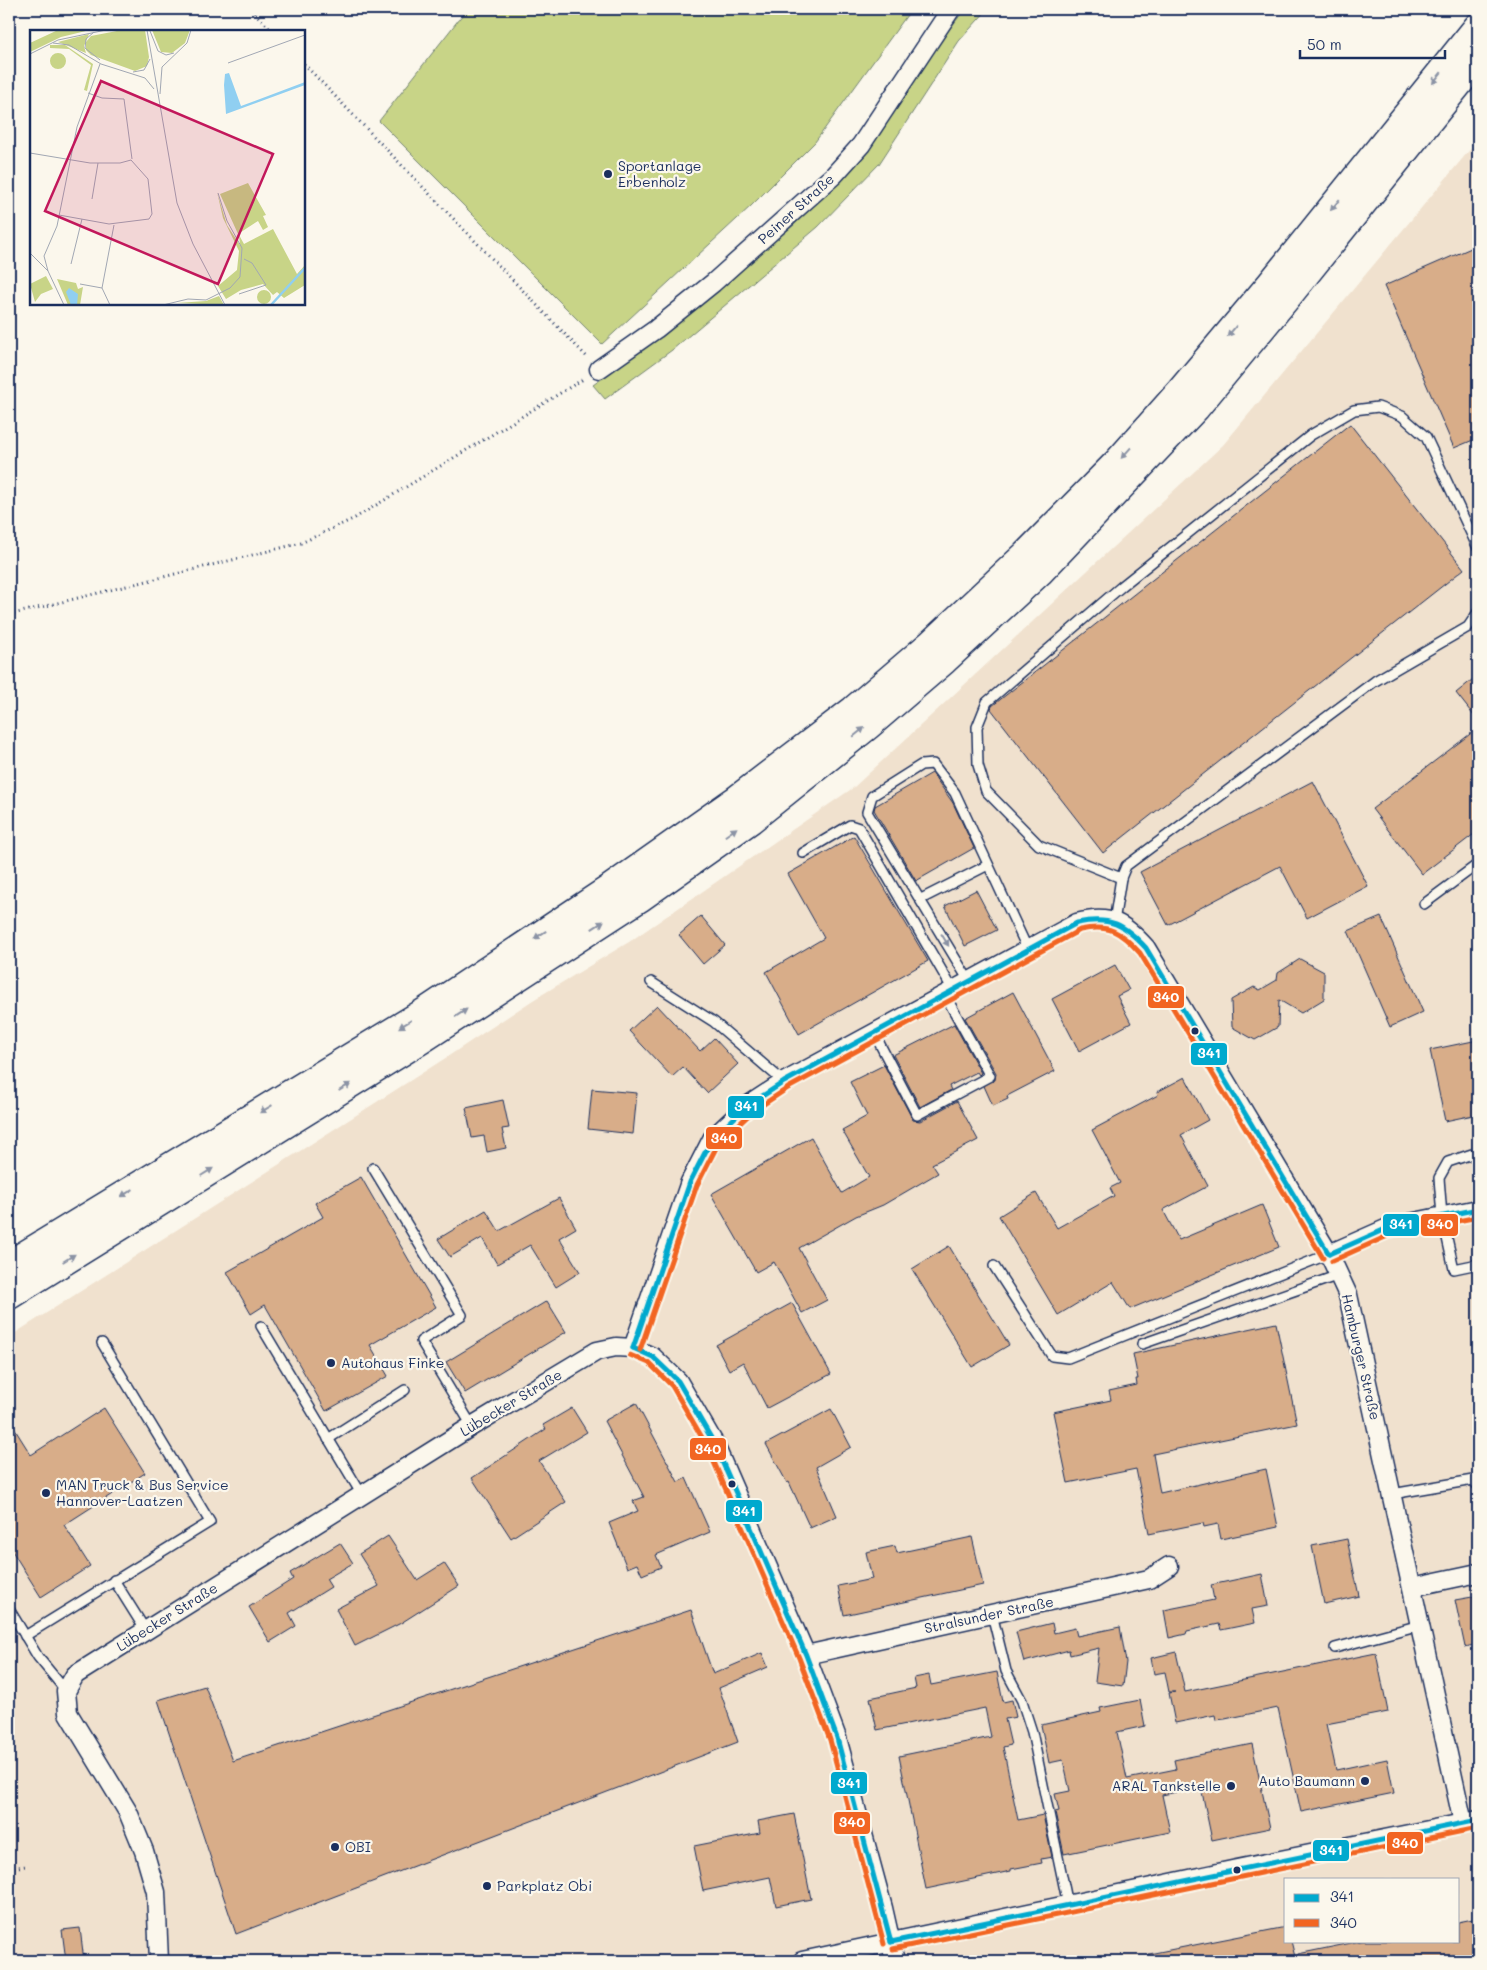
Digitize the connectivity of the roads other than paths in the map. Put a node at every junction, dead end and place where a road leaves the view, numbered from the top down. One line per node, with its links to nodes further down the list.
1 (951, 9): 4 (street, Peiner Straße)
2 (1478, 27): 28 (highway, one-way to 28)
3 (1478, 59): 28 (highway, one-way to 3)
4 (598, 369)
5 (1478, 548): 10 (lane)
6 (1478, 612): 10 (lane)
7 (803, 853): 17 (lane)
8 (1478, 864): 12 (lane)
9 (988, 865): 11 (lane); 11 (lane); 14 (lane)
10 (1121, 878): 13 (lane)
11 (921, 899): 15 (lane, one-way to 15)
12 (1424, 904)
13 (1114, 922): 14 (street); 24 (street, Hamburger Straße)
14 (1028, 950): 15 (street)
15 (969, 981): 17 (street)
16 (651, 982): 19 (lane)
17 (949, 992): 18 (street); 18 (lane)
18 (874, 1033): 19 (street)
19 (784, 1082): 33 (street)
20 (1478, 1152): 23 (lane)
21 (373, 1168): 35 (lane)
22 (1478, 1209): 23 (street)
23 (1442, 1216): 24 (street); 25 (lane)
24 (1329, 1254): 26 (lane); 27 (street, Hamburger Straße)
25 (1478, 1264)
26 (994, 1266)
27 (1339, 1275): 32 (lane); 38 (street, Hamburger Straße)
28 (15, 1281): 29 (highway)
29 (9, 1307)
30 (261, 1326): 36 (lane)
31 (102, 1343): 42 (lane)
32 (1142, 1344)
33 (633, 1348): 35 (street, Lübecker Straße); 50 (street)
34 (405, 1390): 36 (lane)
35 (472, 1426): 39 (street, Lübecker Straße)
36 (328, 1439): 39 (lane)
37 (1478, 1486): 38 (lane)
38 (1392, 1494): 43 (street, Hamburger Straße)
39 (362, 1495): 47 (street, Lübecker Straße)
40 (1169, 1566): 45 (street, Stralsunder Straße)
41 (1478, 1574): 43 (street)
42 (114, 1580): 47 (lane); 48 (lane)
43 (1412, 1587): 46 (street, Hamburger Straße)
44 (9, 1609): 48 (lane)
45 (992, 1614): 50 (street, Stralsunder Straße); 53 (lane)
46 (1420, 1625): 49 (lane); 52 (street, Hamburger Straße)
47 (146, 1630): 51 (street, Lübecker Straße)
48 (25, 1636): 51 (lane)
49 (1335, 1648)
50 (806, 1655): 54 (street)
51 (66, 1691): 55 (street)
52 (1471, 1822): 53 (street)
53 (1068, 1905): 54 (street)
54 (891, 1942): 56 (street); 57 (street)
55 (159, 1961)
56 (802, 1961)
57 (896, 1961)

